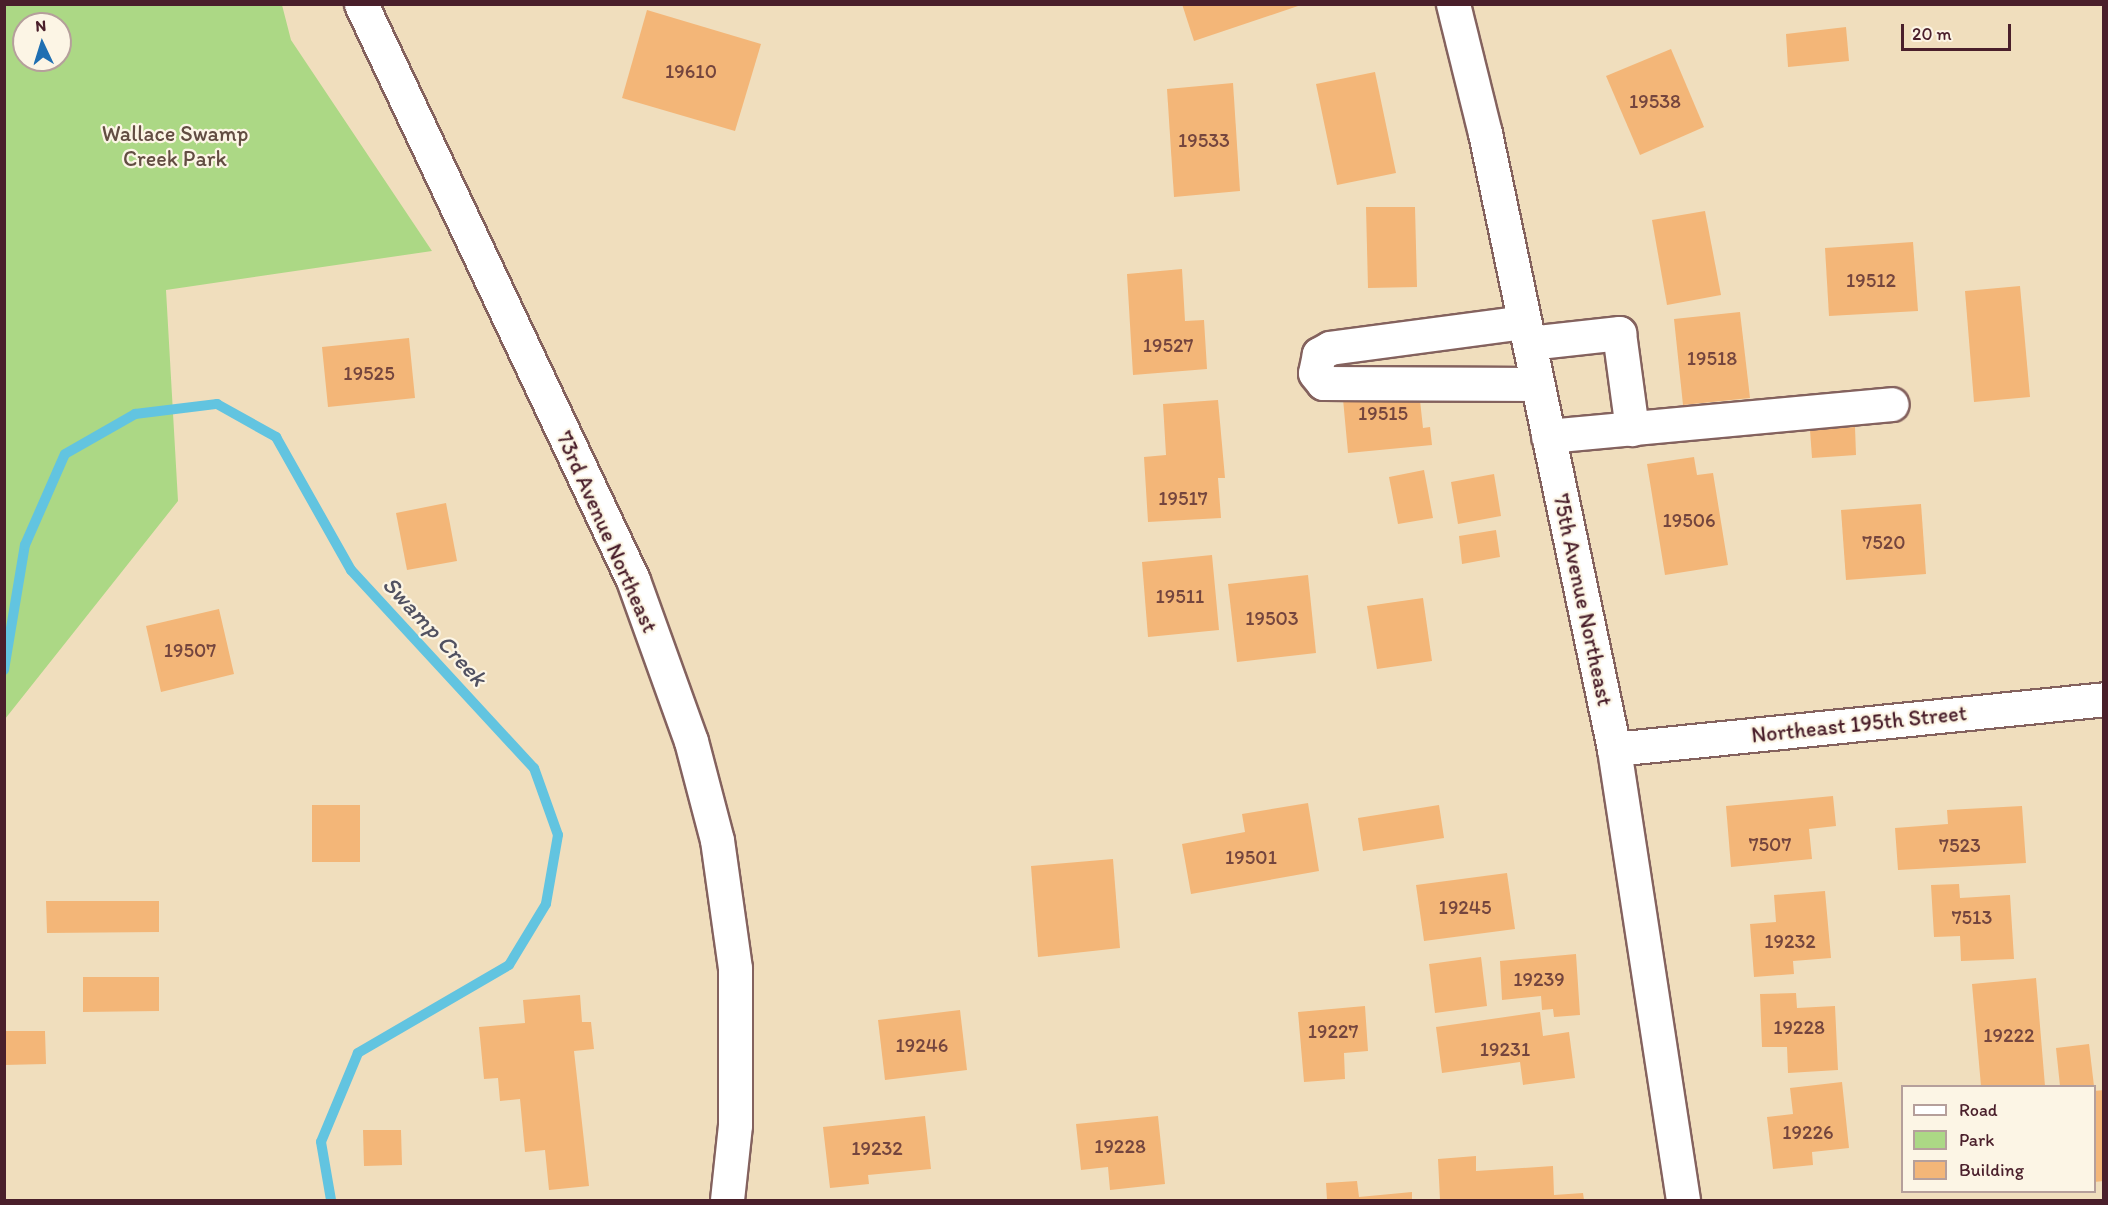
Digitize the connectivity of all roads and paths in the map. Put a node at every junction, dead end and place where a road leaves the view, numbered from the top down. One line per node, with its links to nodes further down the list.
1 (362, 4): 10 (street, 73rd Avenue Northeast)
2 (1453, 4): 3 (street, 75th Avenue Northeast)
3 (1526, 333): 4 (street, 75th Avenue Northeast); 4 (street); 6 (street)
4 (1537, 384): 7 (street, 75th Avenue Northeast)
5 (1892, 405): 6 (street)
6 (1632, 429): 7 (street)
7 (1548, 436): 9 (street, 75th Avenue Northeast)
8 (2103, 699): 9 (street, Northeast 195th Street)
9 (1614, 749): 11 (street, 75th Avenue Northeast)
10 (727, 1200)
11 (1683, 1200)

